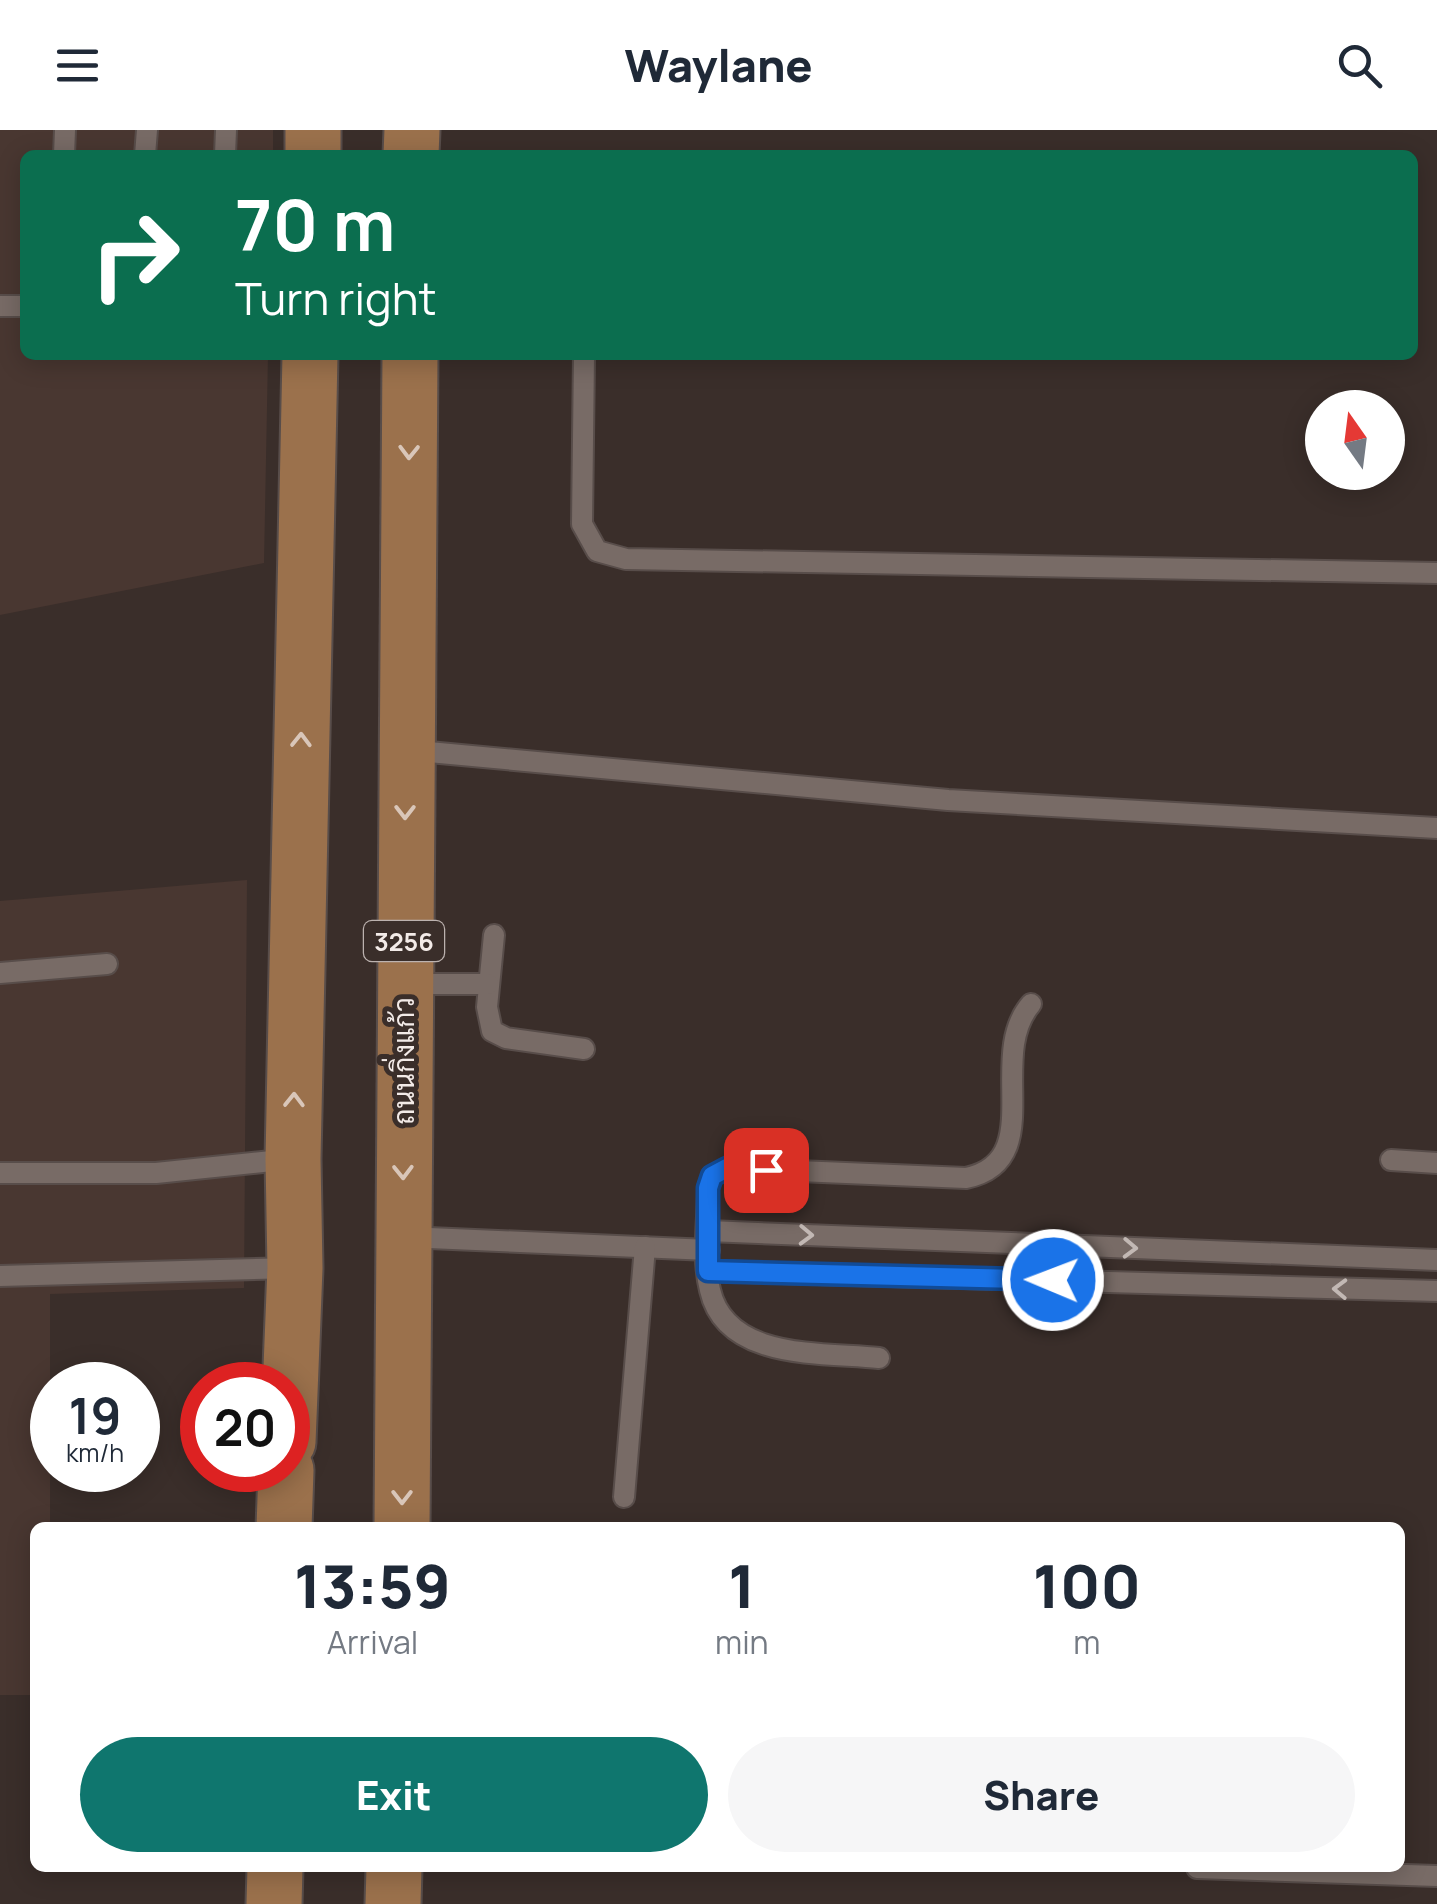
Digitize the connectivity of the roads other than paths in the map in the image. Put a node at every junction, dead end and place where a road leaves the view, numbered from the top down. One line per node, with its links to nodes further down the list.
1 (310, 360): 14 (main road, one-way to 1)
2 (410, 360): 5 (main road, ถนนกิ่งแก้ว / 3256, one-way to 5)
3 (584, 360): 4 (lane)
4 (1437, 573)
5 (405, 750): 6 (lane); 10 (main road, ถนนกิ่งแก้ว / 3256, one-way to 10)
6 (1437, 828)
7 (494, 936): 11 (lane)
8 (107, 964): 9 (lane)
9 (0, 973)
10 (404, 984): 11 (lane); 18 (main road, ถนนกิ่งแก้ว / 3256, one-way to 18)
11 (488, 984): 13 (lane)
12 (1031, 1004): 20 (lane)
13 (584, 1048)
14 (293, 1159): 17 (lane); 22 (main road)
15 (1392, 1160): 16 (lane)
16 (1437, 1163)
17 (0, 1173)
18 (404, 1237): 19 (lane); 30 (main road, ถนนกิ่งแก้ว / 3256, one-way to 30)
19 (645, 1247): 20 (lane); 28 (lane)
20 (708, 1250): 21 (lane, one-way to 21); 24 (lane, one-way to 20); 25 (lane)
21 (1437, 1260)
22 (295, 1268): 23 (lane); 26 (main road)
23 (0, 1276)
24 (1437, 1292)
25 (879, 1358)
26 (291, 1362)
27 (285, 1492): 29 (main road)
28 (624, 1497)
29 (284, 1522)
30 (402, 1522)
31 (275, 1872): 35 (main road)
32 (394, 1872): 36 (main road)
33 (1317, 1872): 34 (lane)
34 (1437, 1876)
35 (274, 1904)
36 (393, 1904)

